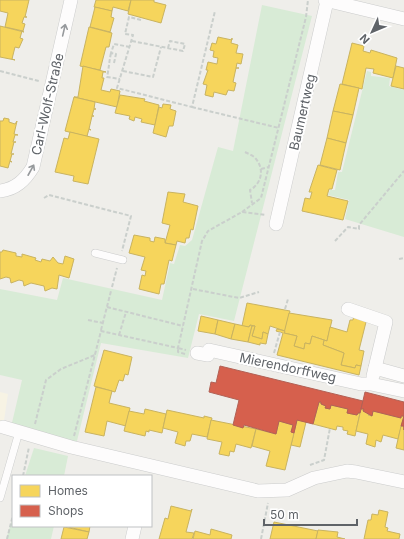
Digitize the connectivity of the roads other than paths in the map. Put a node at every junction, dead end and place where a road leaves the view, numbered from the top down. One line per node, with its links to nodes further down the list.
1 (71, 0): 4 (street, Carl-Wolf-Straße, one-way to 1)
2 (326, 0): 3 (street); 5 (street, Baumertweg)
3 (404, 19)
4 (0, 191)
5 (277, 220)
6 (95, 253): 7 (lane)
7 (121, 260)
8 (348, 309): 10 (street)
9 (201, 355): 12 (street, Mierendorffweg)
10 (375, 368): 11 (street); 12 (street)
11 (404, 376)
12 (371, 384): 13 (street, Mierendorffweg)
13 (404, 391)
14 (3, 427): 15 (street)
15 (19, 432): 16 (street); 18 (lane)
16 (147, 470): 17 (street)
17 (404, 482)
18 (0, 498)
19 (135, 527): 20 (street)
20 (132, 539)

